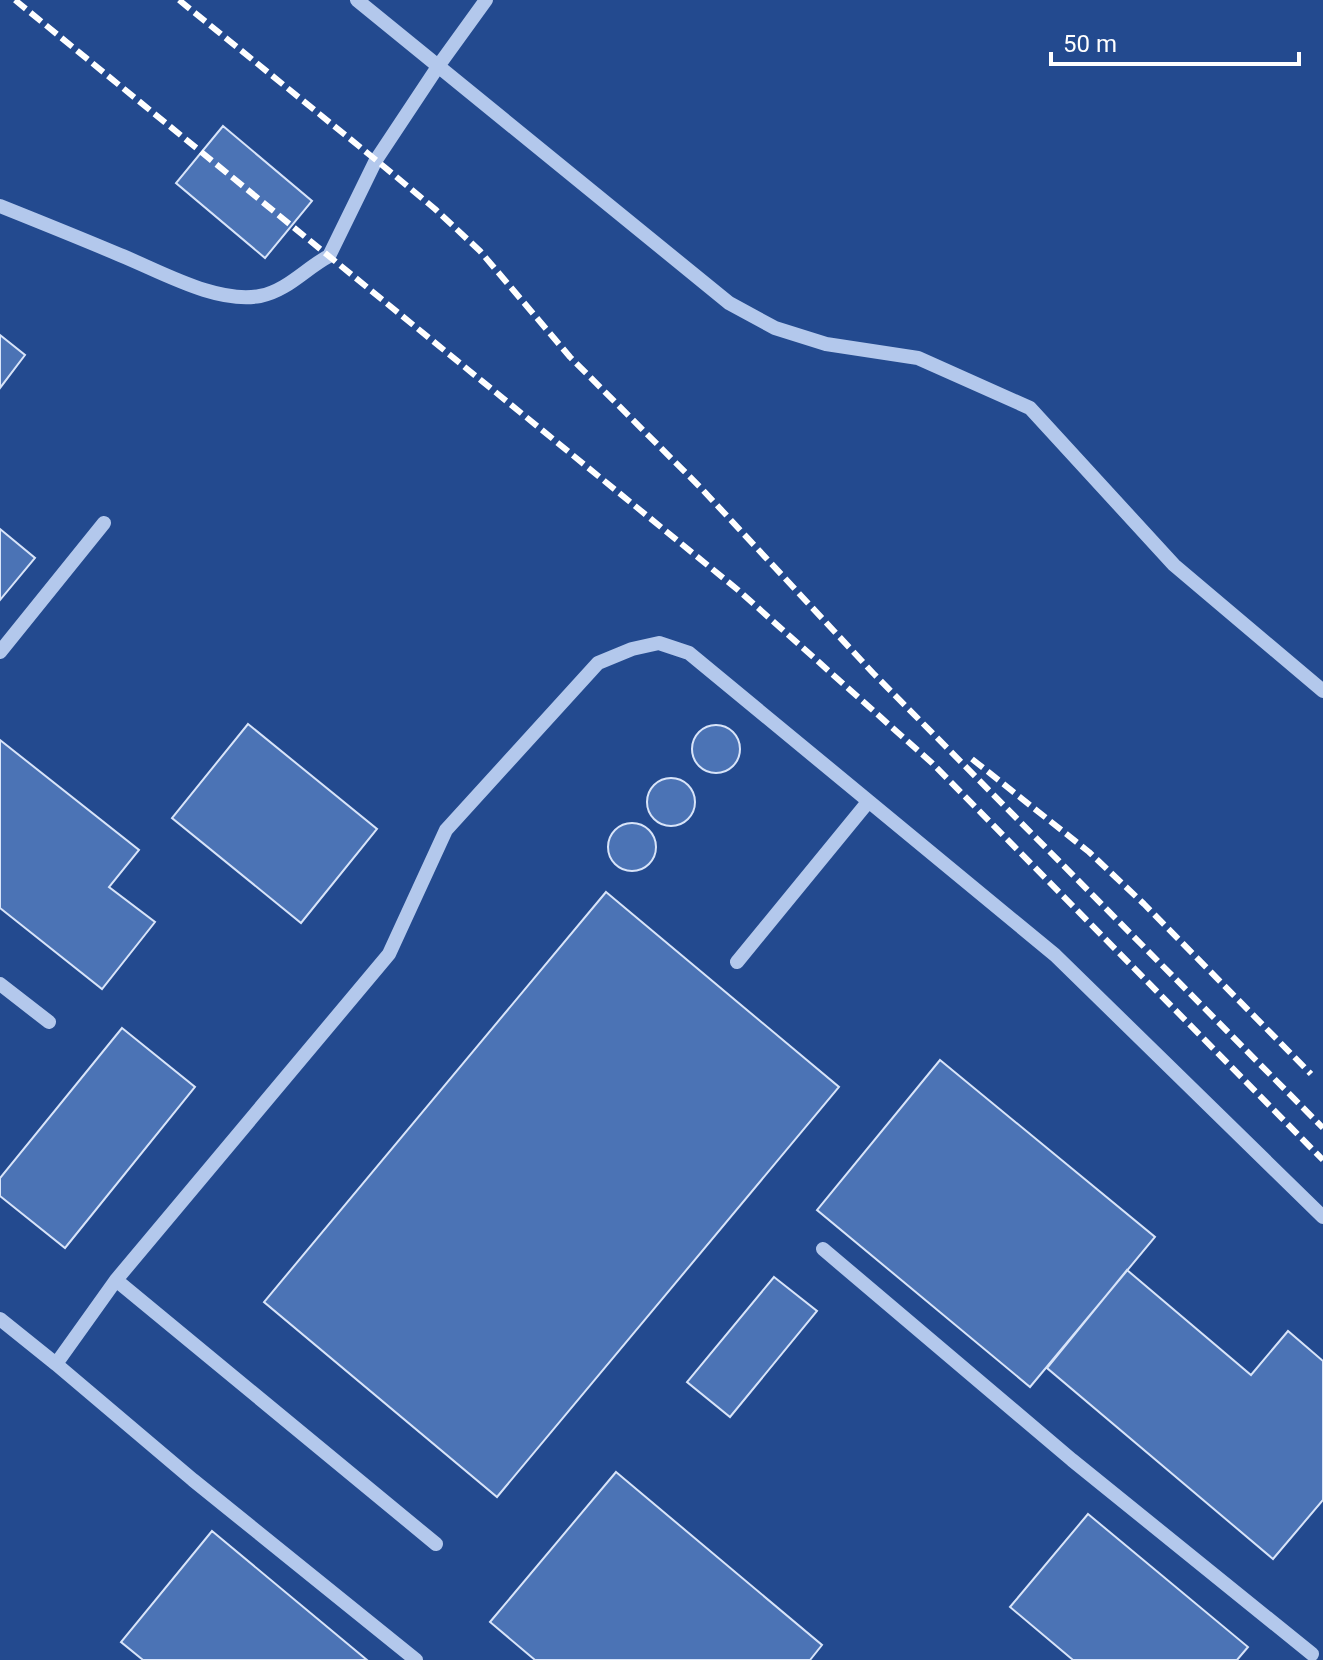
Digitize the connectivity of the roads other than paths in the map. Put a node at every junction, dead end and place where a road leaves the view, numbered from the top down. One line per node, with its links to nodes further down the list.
1 (357, 0): 3 (lane)
2 (486, 0): 3 (lane)
3 (439, 65): 4 (lane); 7 (lane)
4 (0, 206)
5 (104, 523): 6 (lane)
6 (0, 652)
7 (1323, 691)
8 (868, 802): 9 (lane); 12 (lane); 14 (lane)
9 (737, 962)
10 (0, 984): 11 (lane)
11 (49, 1022)
12 (1323, 1217)
13 (823, 1249): 19 (lane)
14 (116, 1280): 16 (lane); 17 (lane)
15 (0, 1319): 16 (lane)
16 (56, 1364): 20 (lane)
17 (436, 1544)
18 (1323, 1640): 19 (lane)
19 (1310, 1657)
20 (416, 1660)

